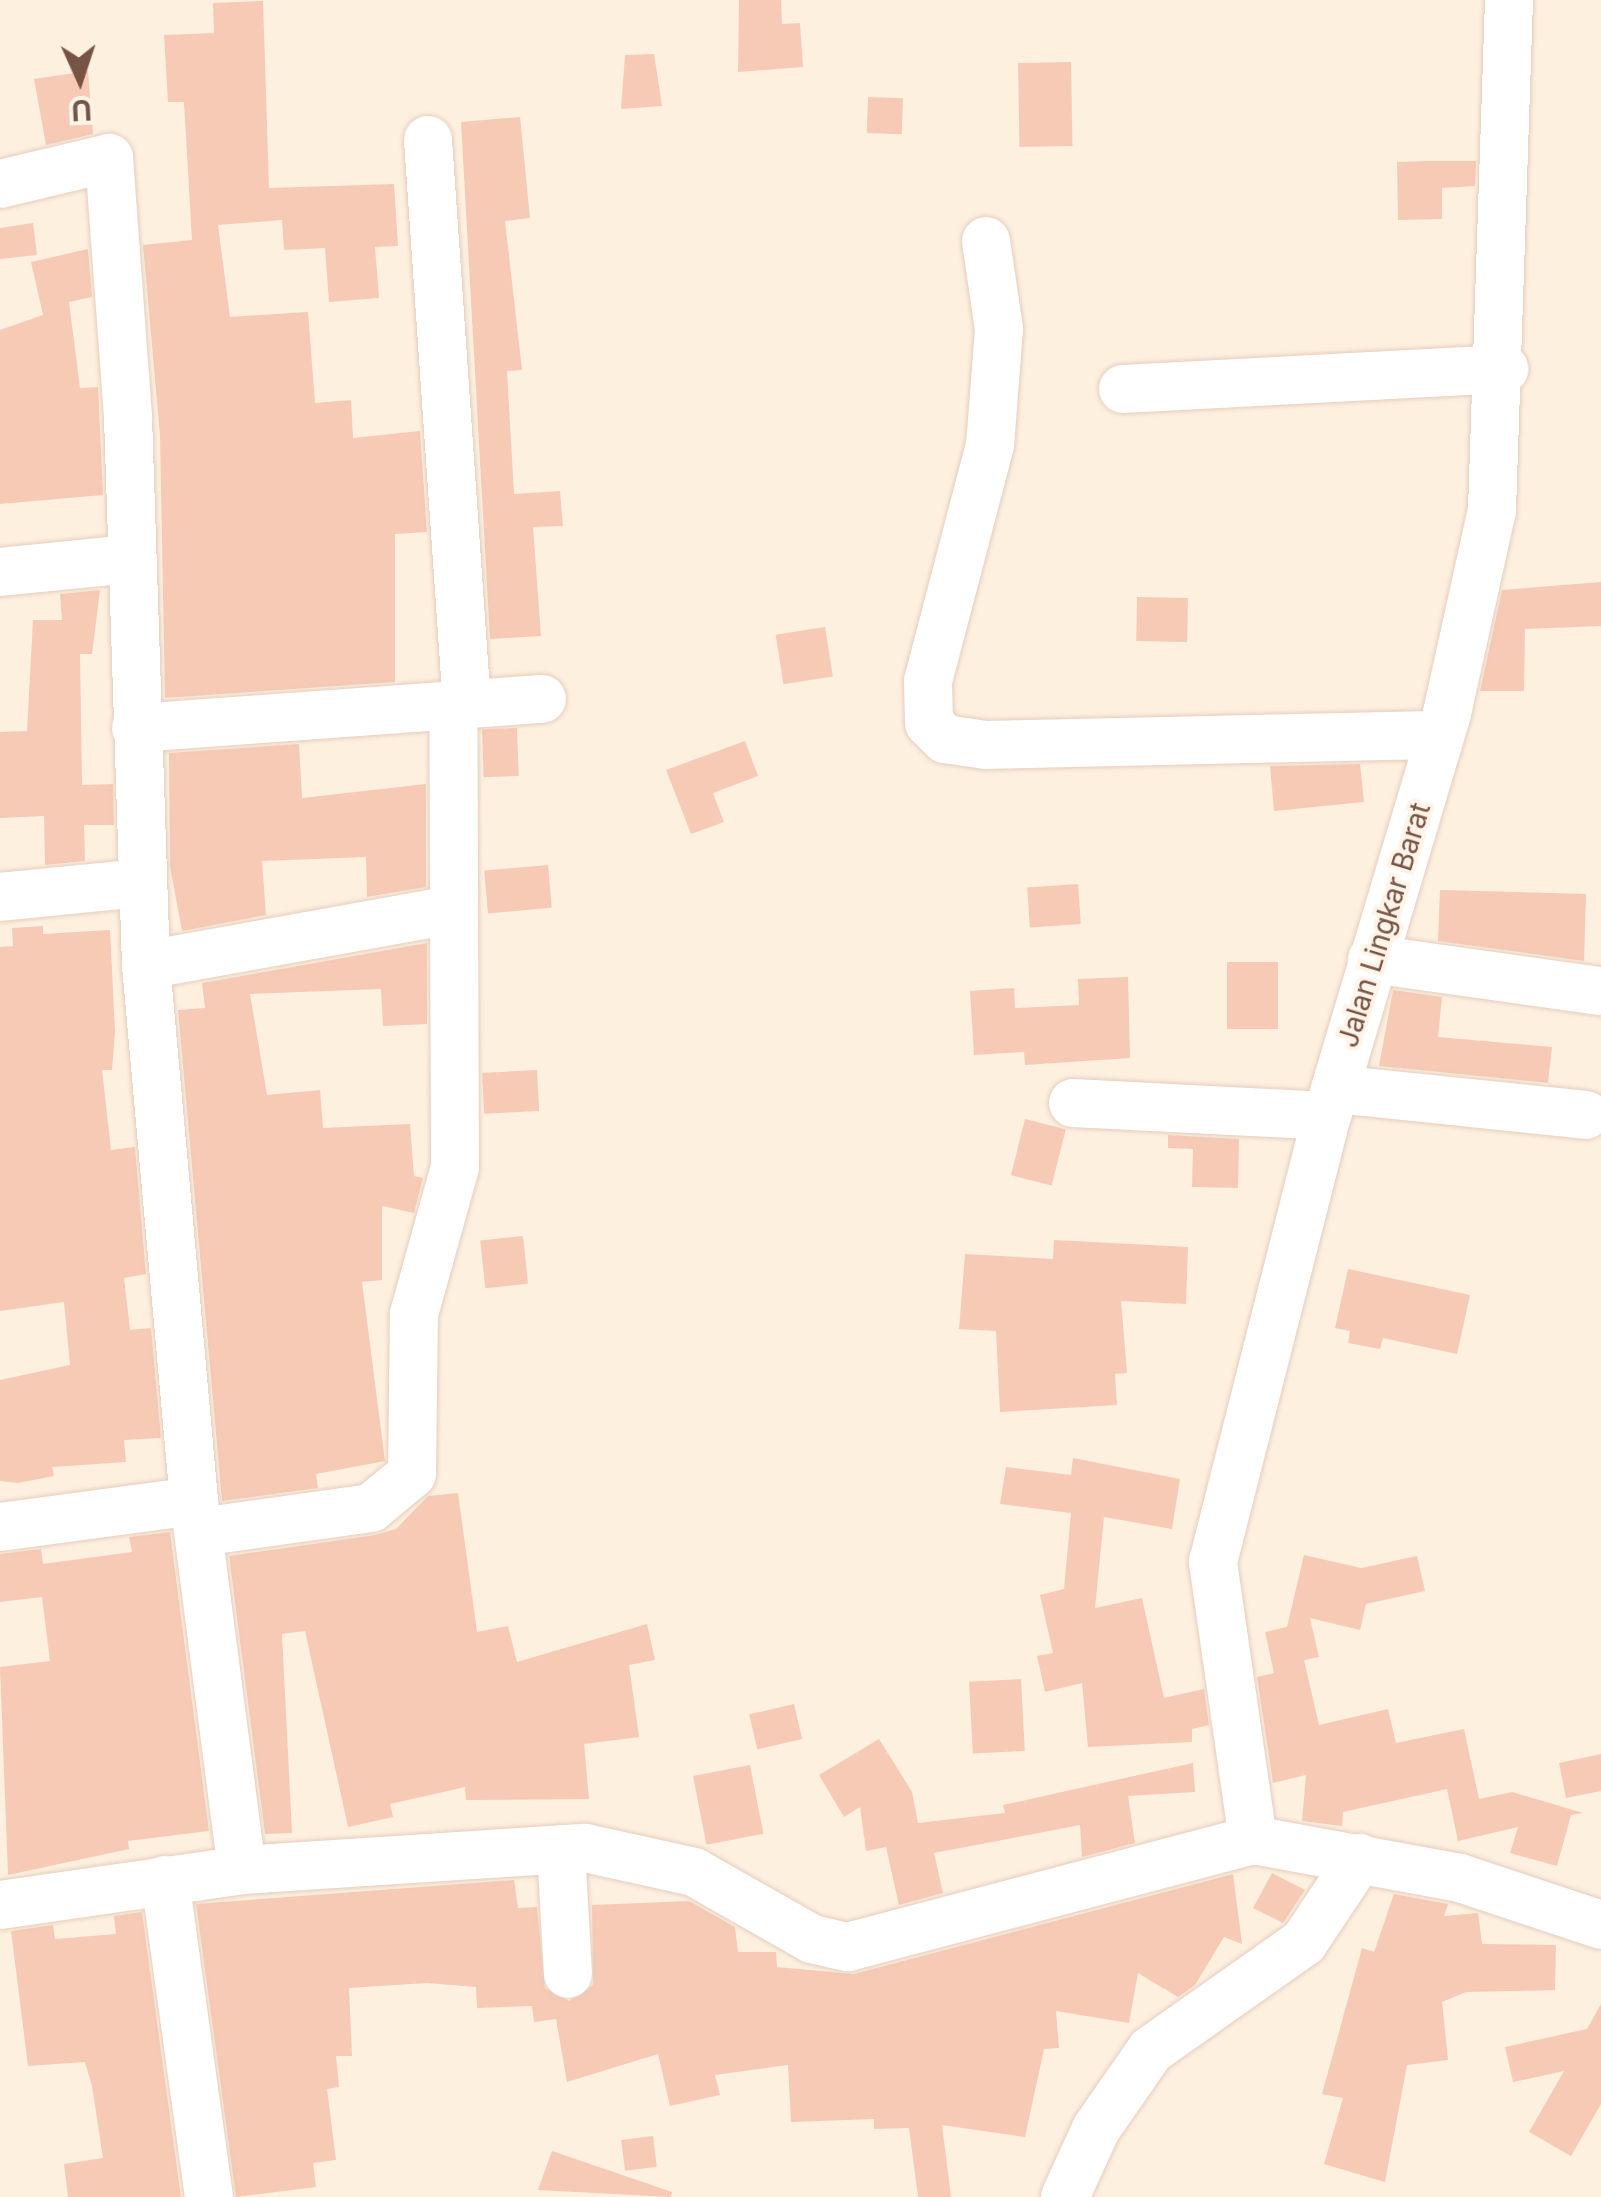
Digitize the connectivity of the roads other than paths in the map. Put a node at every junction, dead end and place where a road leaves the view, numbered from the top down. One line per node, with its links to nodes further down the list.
1 (1509, 0): 5 (street, Jalan Lingkar Barat)
2 (428, 140): 10 (street)
3 (0, 184): 7 (street)
4 (986, 241): 12 (street)
5 (1504, 369): 6 (street); 12 (street, Jalan Lingkar Barat)
6 (1123, 389)
7 (132, 559): 8 (street); 11 (street)
8 (0, 572)
9 (542, 699): 10 (street)
10 (460, 707): 11 (street); 15 (street)
11 (136, 728): 13 (street)
12 (1440, 735): 16 (street, Jalan Lingkar Barat)
13 (141, 883): 14 (street); 17 (street)
14 (0, 897)
15 (452, 910): 17 (street); 22 (street)
16 (1372, 959): 18 (street); 20 (street, Jalan Lingkar Barat)
17 (146, 965): 22 (street)
18 (1601, 991)
19 (1073, 1103): 20 (street)
20 (1331, 1103): 21 (street); 24 (street, Jalan Lingkar Barat)
21 (1586, 1116)
22 (197, 1516): 23 (street); 27 (street)
23 (0, 1527)
24 (1253, 1840): 25 (street); 26 (street)
25 (561, 1850): 27 (street); 31 (street)
26 (1360, 1858): 30 (street); 33 (street)
27 (242, 1870): 28 (street)
28 (165, 1880): 29 (street); 32 (street)
29 (0, 1904)
30 (1601, 1925)
31 (568, 1974)
32 (209, 2197)
33 (1065, 2197)

